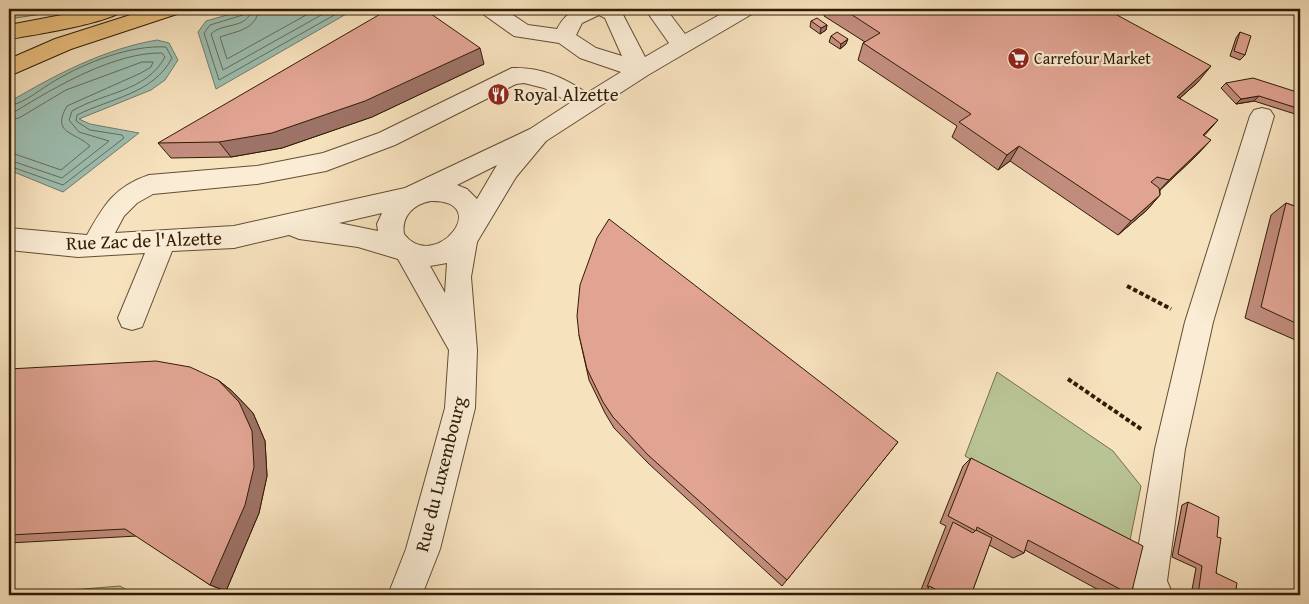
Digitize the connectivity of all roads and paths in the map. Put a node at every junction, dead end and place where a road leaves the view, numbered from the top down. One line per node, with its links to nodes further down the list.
1 (116, 9): 8 (highway)
2 (170, 9): 11 (highway)
3 (490, 9): 9 (street)
4 (594, 9): 9 (street)
5 (604, 9): 12 (street)
6 (655, 9): 10 (street)
7 (745, 9): 10 (street)
8 (9, 32)
9 (565, 37): 12 (street)
10 (682, 45): 12 (street)
11 (9, 68)
12 (640, 70): 13 (street)
13 (588, 104): 15 (street); 21 (street)
14 (1262, 116): 25 (street)
15 (538, 135): 16 (street); 18 (street)
16 (415, 195): 17 (street, Rue Zac de l'Alzette); 18 (street); 22 (street)
17 (278, 227): 20 (street, Rue Zac de l'Alzette); 22 (street, Rue Zac de l'Alzette)
18 (467, 233): 22 (street); 26 (street, Rue du Luxembourg)
19 (9, 239): 21 (street, Rue Zac de l'Alzette)
20 (163, 241): 21 (street, Rue Zac de l'Alzette); 24 (street)
21 (95, 245)
22 (403, 250): 26 (street)
23 (1127, 286): 25 (path)
24 (132, 318)
25 (1199, 322): 28 (street)
26 (463, 350): 29 (street, Rue du Luxembourg)
27 (1068, 379): 28 (path)
28 (1170, 449): 30 (street)
29 (405, 595)
30 (1156, 595)

